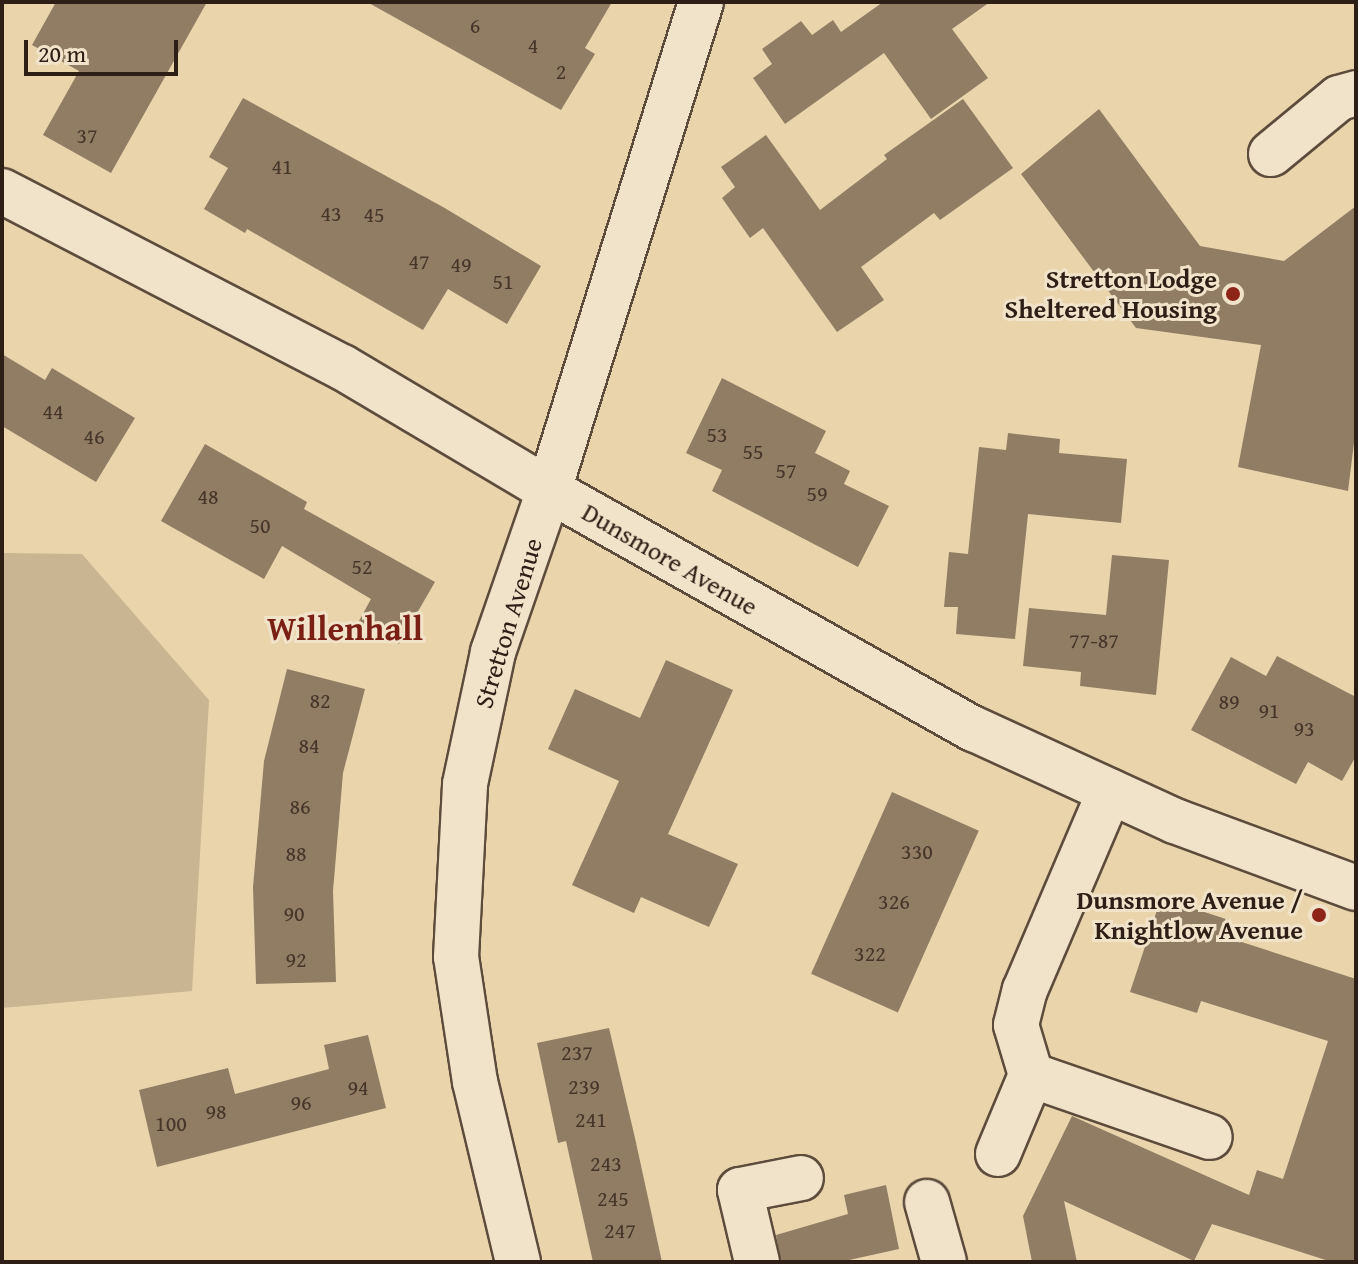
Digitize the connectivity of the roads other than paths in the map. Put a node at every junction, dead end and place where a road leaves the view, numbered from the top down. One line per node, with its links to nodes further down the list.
1 (701, 2): 5 (street, Stretton Avenue)
2 (1356, 93): 3 (street)
3 (1271, 154)
4 (2, 191): 5 (street, Dunsmore Avenue)
5 (549, 490): 6 (street, Dunsmore Avenue); 13 (street, Stretton Avenue)
6 (1110, 791): 7 (street, Dunsmore Avenue); 8 (street)
7 (1356, 888)
8 (1031, 1075): 9 (street); 10 (street)
9 (1210, 1137)
10 (998, 1154)
11 (801, 1178): 14 (street)
12 (927, 1202): 15 (street)
13 (518, 1262)
14 (757, 1262)
15 (944, 1262)

